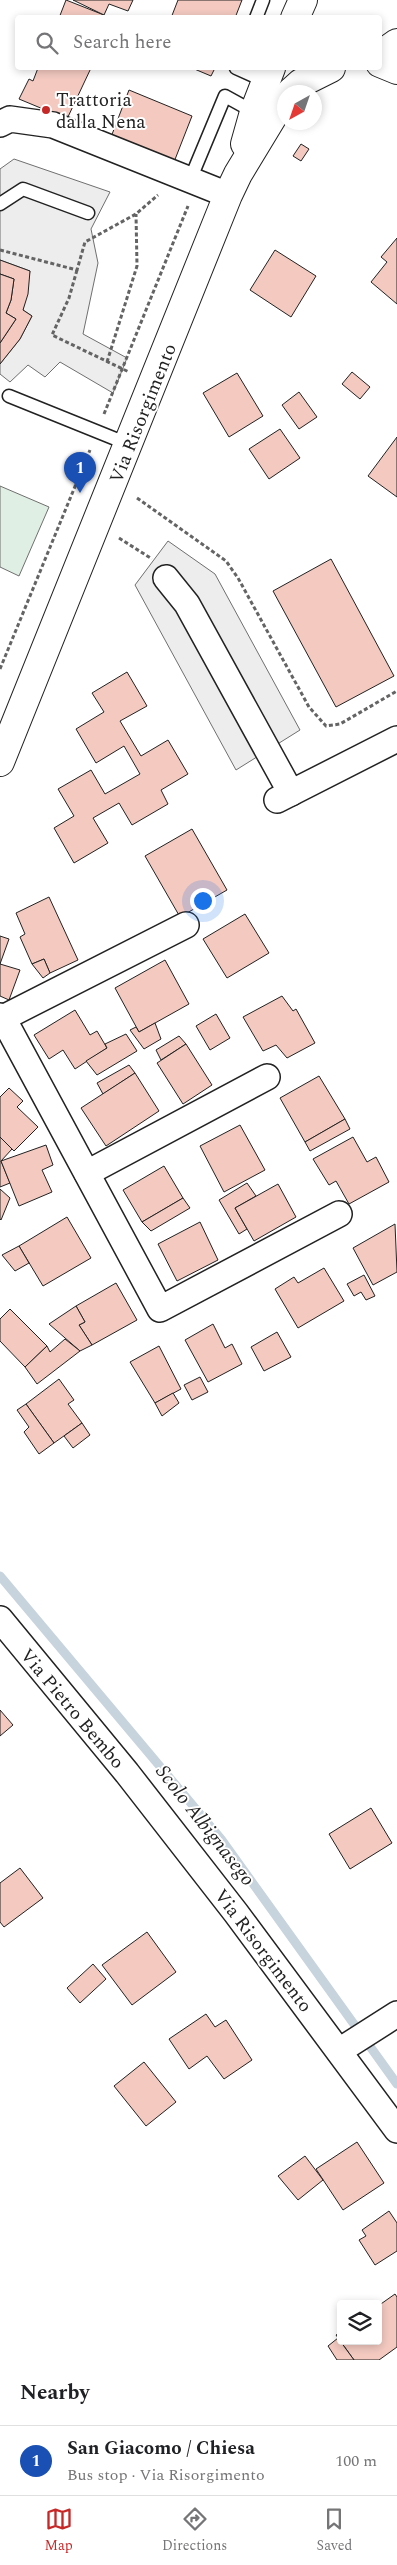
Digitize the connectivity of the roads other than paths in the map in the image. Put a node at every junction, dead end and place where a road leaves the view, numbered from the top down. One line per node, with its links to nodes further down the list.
1 (263, 0): 4 (lane)
2 (303, 0): 5 (main road)
3 (308, 0): 6 (main road)
4 (257, 15)
5 (296, 15)
6 (310, 15)
7 (397, 43): 8 (main road)
8 (382, 54)
9 (382, 64): 12 (main road)
10 (241, 70): 13 (lane)
11 (327, 70): 14 (main road)
12 (397, 70)
13 (274, 82): 15 (main road, Via Risorgimento); 17 (main road, Via Risorgimento)
14 (299, 85)
15 (254, 112): 17 (main road, Via Risorgimento); 18 (lane)
16 (0, 124): 18 (street)
17 (233, 185): 18 (street); 22 (main road, Via Risorgimento)
18 (186, 191)
19 (0, 204): 20 (lane)
20 (88, 213)
21 (8, 396): 22 (lane)
22 (128, 444): 25 (main road, Via Risorgimento)
23 (166, 578): 24 (street)
24 (397, 739)
25 (0, 762)
26 (186, 925): 27 (street)
27 (2, 1017): 29 (street)
28 (267, 1077): 29 (street)
29 (86, 1173): 30 (street)
30 (339, 1214)
31 (0, 1619): 32 (street, Via Pietro Bembo)
32 (127, 1773): 34 (street, Via Risorgimento)
33 (397, 2014): 34 (street)
34 (354, 2041): 35 (street, Via Risorgimento)
35 (397, 2130)

